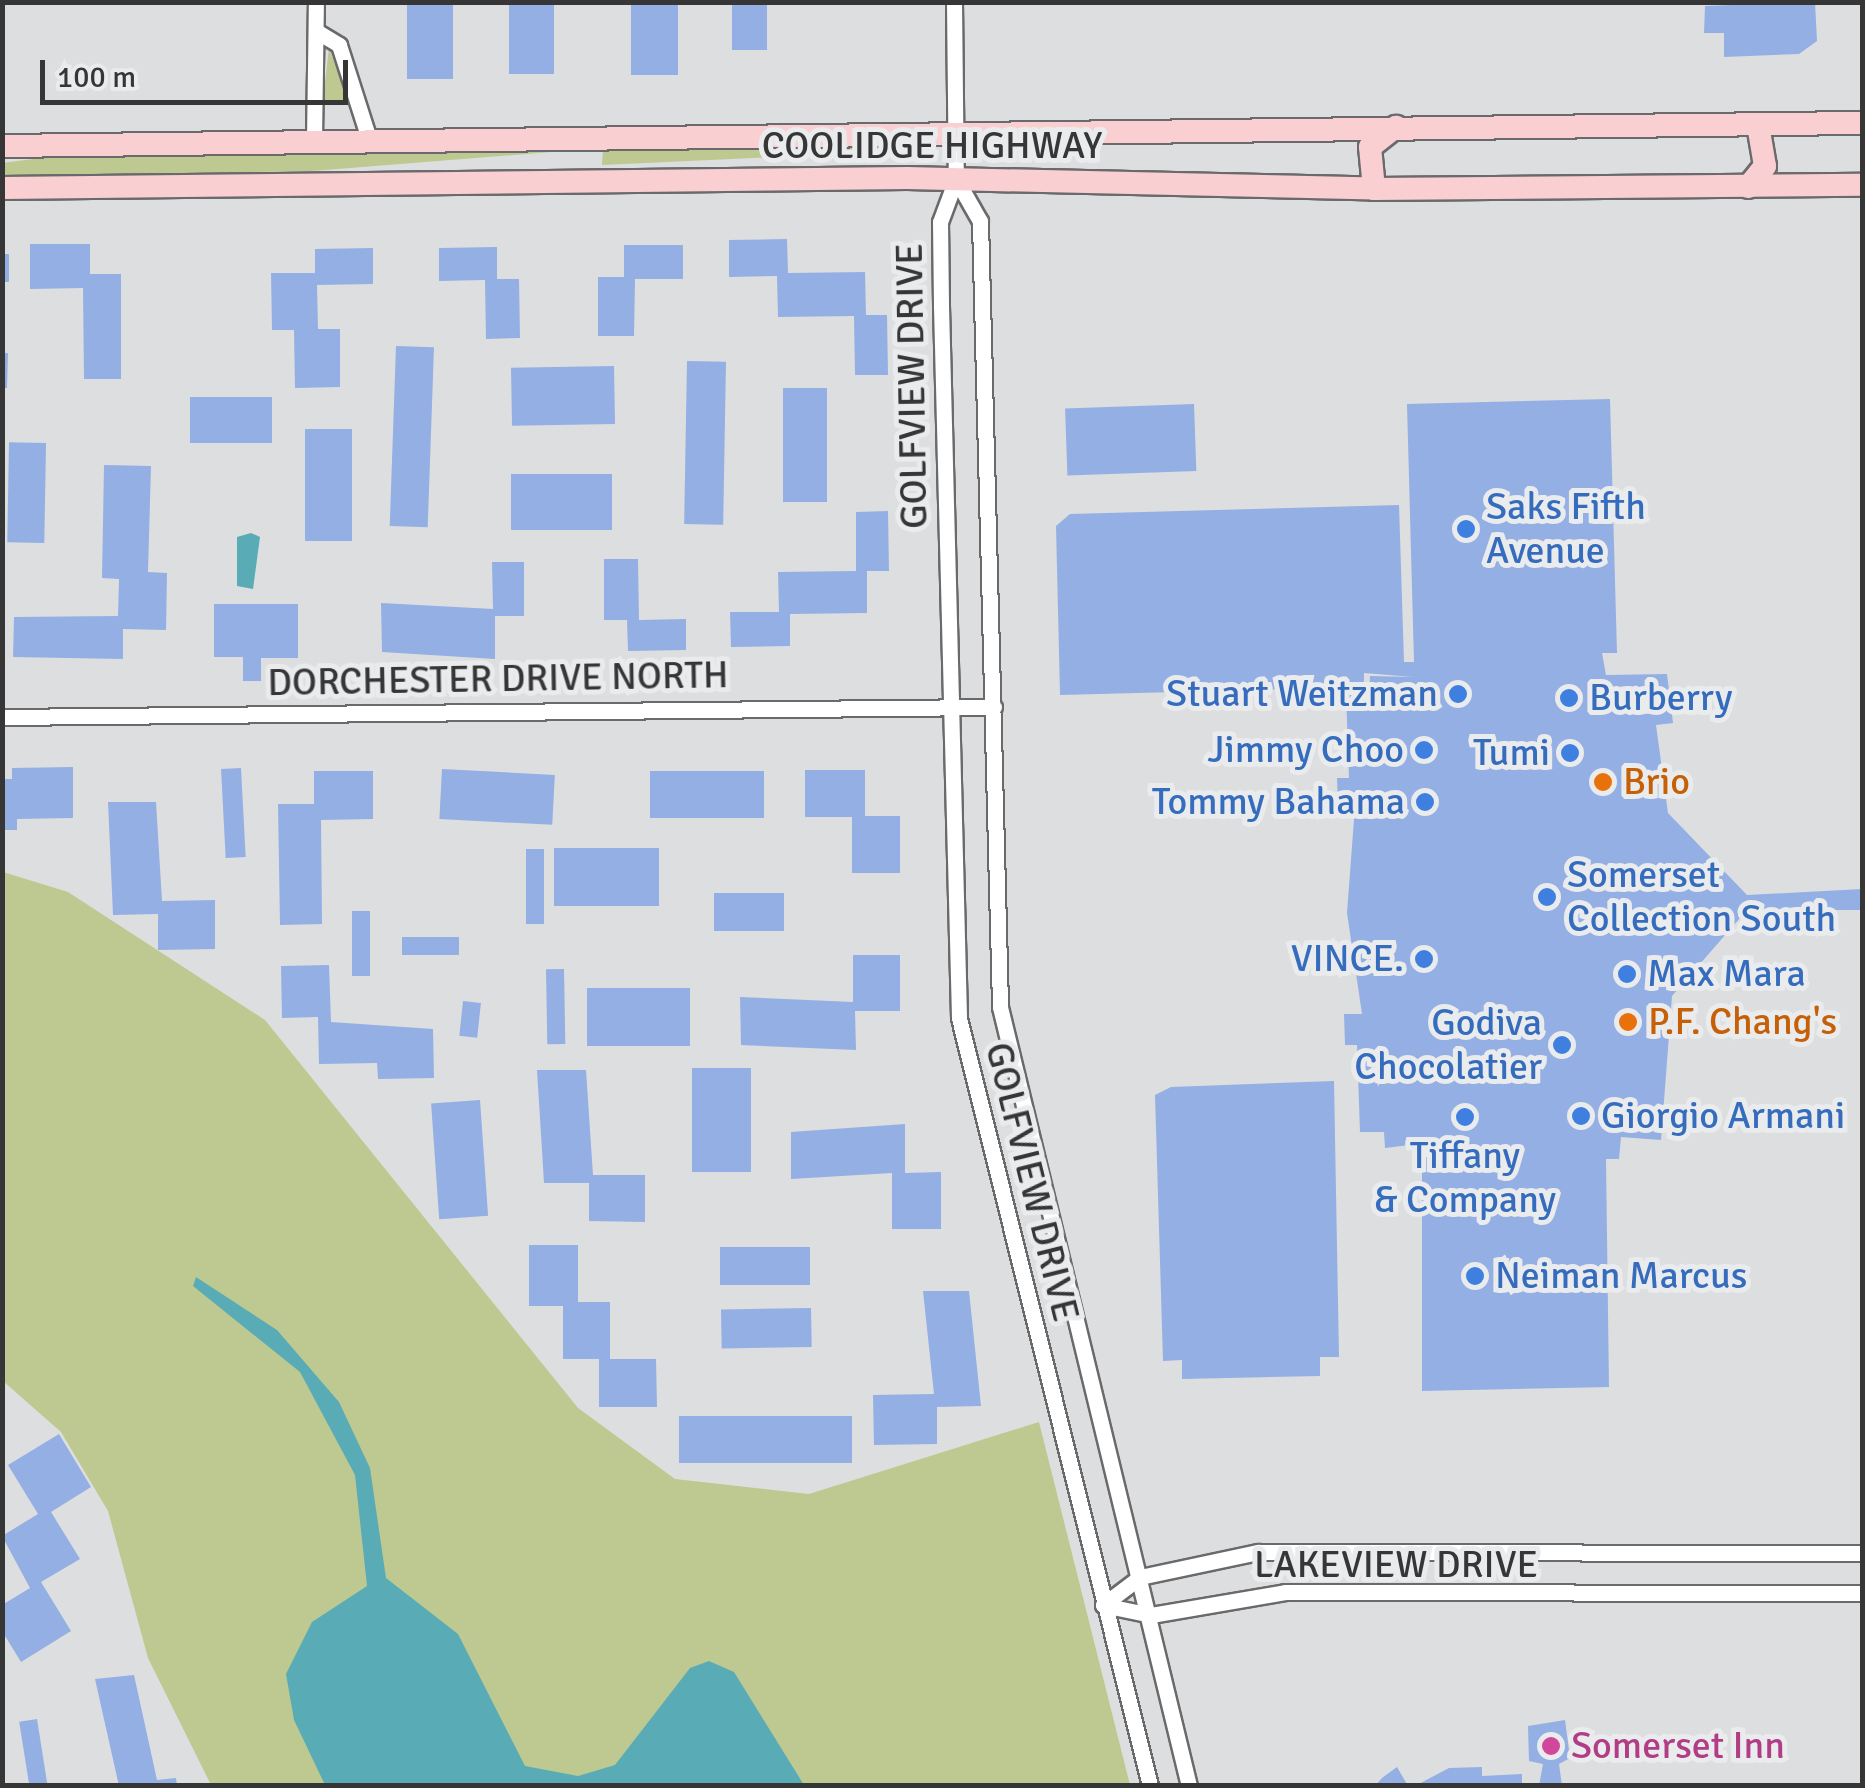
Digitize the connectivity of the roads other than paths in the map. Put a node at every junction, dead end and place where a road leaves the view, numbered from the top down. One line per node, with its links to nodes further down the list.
1 (316, 2): 3 (street)
2 (954, 2): 7 (street)
3 (316, 31): 9 (street); 10 (street)
4 (1862, 123): 5 (main road, COOLIDGE HIGHWAY)
5 (1758, 125): 6 (main road, COOLIDGE HIGHWAY); 15 (main road)
6 (1396, 127): 7 (main road, COOLIDGE HIGHWAY); 17 (main road)
7 (956, 130): 8 (main road, COOLIDGE HIGHWAY); 13 (street)
8 (580, 136): 9 (main road, COOLIDGE HIGHWAY); 12 (main road)
9 (370, 139): 10 (main road, COOLIDGE HIGHWAY)
10 (314, 140): 11 (main road, COOLIDGE HIGHWAY)
11 (2, 146)
12 (558, 179): 13 (main road, COOLIDGE HIGHWAY); 16 (main road, COOLIDGE HIGHWAY)
13 (956, 179): 17 (main road, COOLIDGE HIGHWAY); 18 (street, GOLFVIEW DRIVE); 19 (street, GOLFVIEW DRIVE)
14 (1862, 185): 15 (main road, COOLIDGE HIGHWAY)
15 (1748, 186): 17 (main road, COOLIDGE HIGHWAY)
16 (2, 188)
17 (1374, 189)
18 (953, 706): 19 (street, DORCHESTER DRIVE NORTH); 20 (street, DORCHESTER DRIVE NORTH); 24 (street, GOLFVIEW DRIVE)
19 (994, 706): 22 (street, GOLFVIEW DRIVE)
20 (2, 717)
21 (1862, 1553): 22 (street, LAKEVIEW DRIVE)
22 (1140, 1577): 24 (street, LAKEVIEW DRIVE); 25 (street, GOLFVIEW DRIVE)
23 (1862, 1593): 25 (street, LAKEVIEW DRIVE)
24 (1104, 1605): 25 (street, LAKEVIEW DRIVE); 26 (street, GOLFVIEW DRIVE)
25 (1151, 1615): 27 (street, GOLFVIEW DRIVE)
26 (1150, 1786)
27 (1189, 1786)

